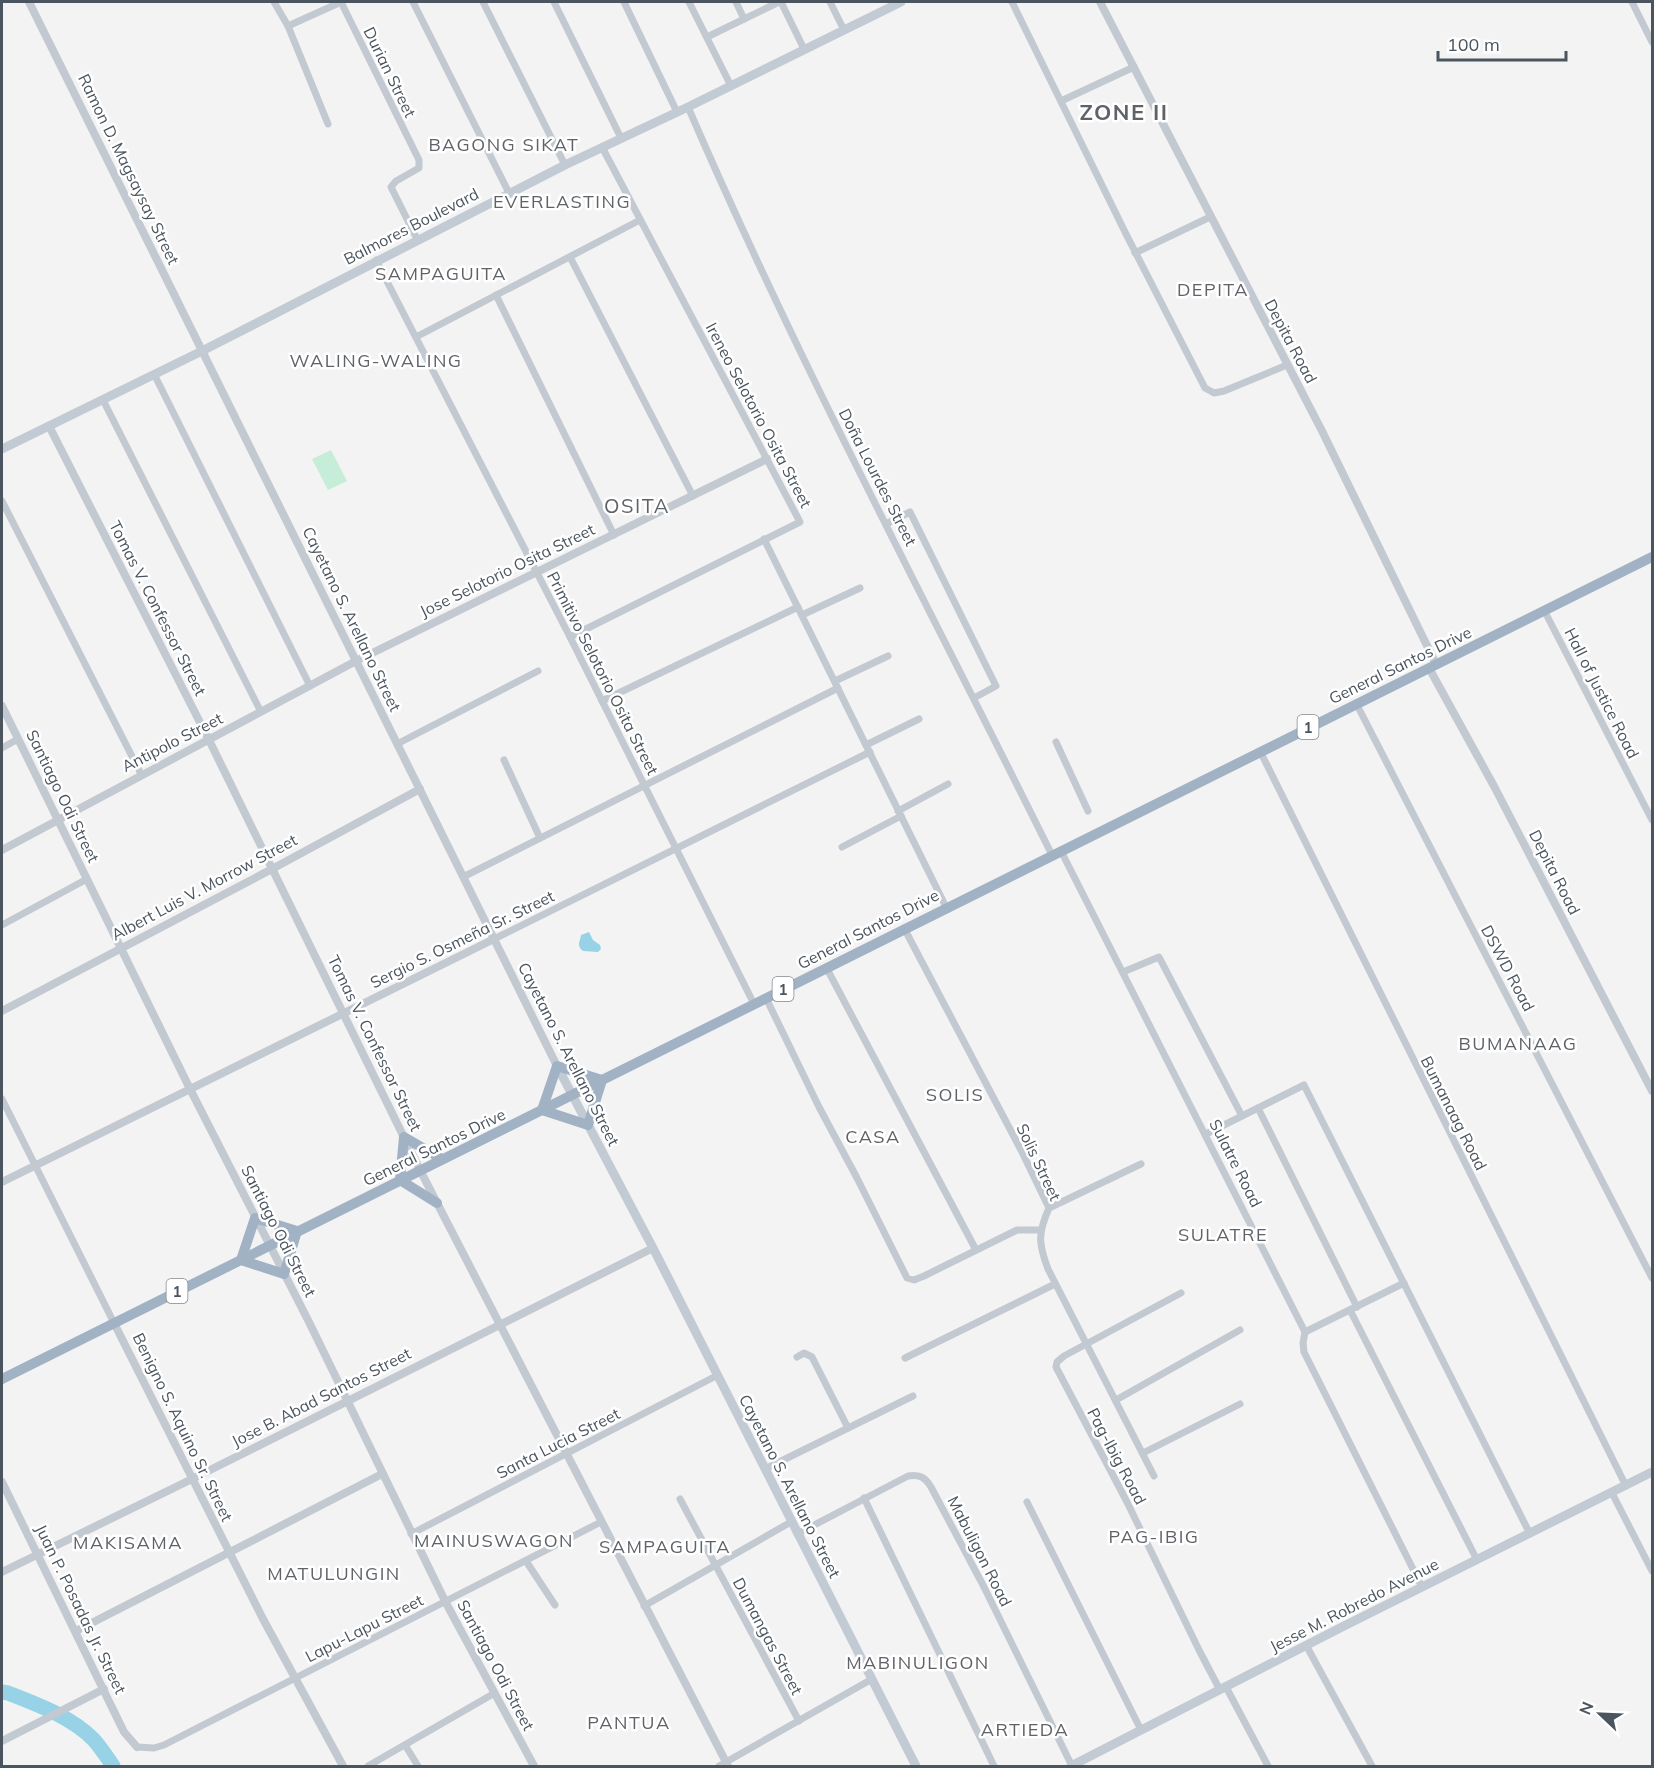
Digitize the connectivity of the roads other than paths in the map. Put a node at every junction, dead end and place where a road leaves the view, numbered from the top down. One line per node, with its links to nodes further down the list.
1 (28, 2): 40 (street, Ramon D. Magsaysay Street)
2 (274, 2): 17 (street)
3 (341, 2): 17 (street); 34 (street, Durian Street)
4 (413, 2): 31 (street)
5 (483, 2): 30 (street)
6 (554, 2): 28 (street)
7 (624, 2): 26 (street)
8 (689, 2): 19 (street)
9 (736, 2): 16 (street)
10 (780, 2): 16 (street); 21 (street)
11 (830, 2): 18 (street)
12 (902, 2): 18 (main road, Balmores Boulevard)
13 (1012, 2): 24 (street)
14 (1100, 2): 22 (street, Depita Road)
15 (1632, 2): 20 (street)
16 (744, 19): 19 (street)
17 (288, 26): 27 (street)
18 (844, 30): 21 (main road, Balmores Boulevard)
19 (707, 37): 23 (street)
20 (1653, 42)
21 (804, 50): 23 (main road, Balmores Boulevard)
22 (1134, 67): 24 (street); 32 (street, Depita Road)
23 (731, 86): 25 (main road, Balmores Boulevard)
24 (1061, 101): 35 (street)
25 (688, 107): 26 (main road, Balmores Boulevard); 49 (street, Doña Lourdes Street)
26 (677, 112): 28 (main road, Balmores Boulevard)
27 (328, 124)
28 (621, 138): 29 (main road, Balmores Boulevard)
29 (602, 147): 30 (main road, Balmores Boulevard); 33 (street, Ireneo Selotorio Osita Street)
30 (565, 165): 31 (main road, Balmores Boulevard)
31 (509, 193): 34 (main road, Balmores Boulevard)
32 (1210, 217): 35 (street); 41 (street, Depita Road)
33 (640, 220): 36 (street); 46 (street, Ireneo Selotorio Osita Street)
34 (417, 239): 37 (main road, Balmores Boulevard)
35 (1135, 253): 41 (street)
36 (570, 257): 38 (street); 47 (street)
37 (376, 260): 39 (street, Primitivo Selotorio Osita Street); 40 (main road, Balmores Boulevard)
38 (496, 295): 39 (street); 50 (street)
39 (416, 337): 53 (street, Primitivo Selotorio Osita Street)
40 (202, 351): 42 (main road, Balmores Boulevard); 60 (street, Cayetano S. Arellano Street)
41 (1287, 364): 61 (street, Depita Road)
42 (154, 374): 43 (main road, Balmores Boulevard); 64 (street)
43 (103, 400): 44 (main road, Balmores Boulevard); 69 (street)
44 (49, 426): 45 (main road, Balmores Boulevard); 72 (street, Tomas V. Confessor Street)
45 (2, 449)
46 (768, 459): 47 (street, Jose Selotorio Osita Street); 51 (street, Ireneo Selotorio Osita Street)
47 (693, 496): 50 (street, Jose Selotorio Osita Street)
48 (2, 501): 79 (street)
49 (886, 524): 65 (street, Doña Lourdes Street); 65 (street)
50 (614, 535): 53 (street, Jose Selotorio Osita Street)
51 (764, 539): 55 (street); 58 (street)
52 (1653, 557): 56 (highway, General Santos Drive / 1)
53 (537, 573): 58 (street, Primitivo Selotorio Osita Street); 60 (street, Jose Selotorio Osita Street)
54 (860, 588): 57 (street)
55 (798, 607): 57 (street); 66 (street)
56 (1544, 610): 61 (highway, General Santos Drive / 1); 86 (street, Hall of Justice Road)
57 (802, 615): 63 (street)
58 (570, 637): 66 (street, Primitivo Selotorio Osita Street)
59 (888, 656): 63 (street)
60 (356, 661): 64 (street, Antipolo Street); 74 (street, Cayetano S. Arellano Street)
61 (1432, 666): 67 (highway, General Santos Drive / 1); 109 (street, Depita Road)
62 (538, 671): 74 (street)
63 (836, 685): 76 (street); 81 (street)
64 (310, 686): 69 (street, Antipolo Street)
65 (974, 698): 91 (street, Doña Lourdes Street)
66 (602, 701): 81 (street, Primitivo Selotorio Osita Street)
67 (1356, 703): 77 (highway, General Santos Drive / 1); 134 (street, DSWD Road)
68 (2, 706): 71 (street, Santiago Odi Street)
69 (261, 712): 72 (street, Antipolo Street)
70 (919, 719): 76 (street, Sergio S. Osmeña Sr. Street)
71 (18, 740): 75 (street); 85 (street, Santiago Odi Street)
72 (209, 740): 79 (street, Antipolo Street); 92 (street, Tomas V. Confessor Street)
73 (1056, 742): 83 (street)
74 (398, 744): 82 (street, Cayetano S. Arellano Street)
75 (2, 748)
76 (868, 749): 84 (street); 89 (street, Sergio S. Osmeña Sr. Street)
77 (1260, 751): 91 (highway, General Santos Drive / 1); 161 (street, Bumanaag Road)
78 (504, 760): 87 (street)
79 (141, 774): 85 (street, Antipolo Street)
80 (948, 784): 84 (street)
81 (644, 785): 87 (street); 89 (street, Primitivo Selotorio Osita Street)
82 (420, 789): 92 (street, Albert Luis V. Morrow Street); 93 (street, Cayetano S. Arellano Street)
83 (1088, 811)
84 (900, 814): 88 (street); 95 (street)
85 (59, 820): 90 (street, Antipolo Street); 94 (street, Santiago Odi Street)
86 (1653, 820)
87 (540, 838): 93 (street)
88 (842, 847)
89 (676, 849): 98 (street, Sergio S. Osmeña Sr. Street); 103 (street, Primitivo Selotorio Osita Street)
90 (2, 850)
91 (1057, 853): 95 (highway, General Santos Drive / 1); 101 (street, Sulatre Road)
92 (272, 869): 99 (street, Albert Luis V. Morrow Street); 105 (street, Tomas V. Confessor Street)
93 (463, 877): 98 (street, Cayetano S. Arellano Street)
94 (87, 879): 96 (street); 99 (street, Santiago Odi Street)
95 (946, 907): 97 (highway, General Santos Drive / 1)
96 (2, 925)
97 (904, 928): 100 (highway, General Santos Drive / 1); 125 (street, Solis Street)
98 (494, 939): 105 (street, Sergio S. Osmeña Sr. Street); 106 (street, Cayetano S. Arellano Street)
99 (120, 948): 104 (street, Albert Luis V. Morrow Street); 108 (street, Santiago Odi Street)
100 (826, 967): 102 (highway, General Santos Drive / 1); 131 (street)
101 (1123, 972): 114 (street); 116 (street, Sulatre Road)
102 (766, 998): 103 (highway, General Santos Drive / 1); 131 (street)
103 (754, 1004): 107 (highway, General Santos Drive / 1)
104 (2, 1011)
105 (343, 1013): 108 (street, Sergio S. Osmeña Sr. Street); 117 (street, Tomas V. Confessor Street)
106 (557, 1066): 107 (highway); 110 (main road, Cayetano S. Arellano Street); 113 (highway)
107 (602, 1080): 110 (highway, General Santos Drive / 1); 115 (highway)
108 (190, 1089): 120 (street, Sergio S. Osmeña Sr. Street); 126 (street, Santiago Odi Street)
109 (1653, 1091)
110 (572, 1095): 113 (highway, General Santos Drive / 1); 115 (main road, Cayetano S. Arellano Street)
111 (2, 1099): 120 (street, Benigno S. Aquino Sr. Street)
112 (1258, 1108): 114 (street); 135 (street); 138 (street)
113 (542, 1110): 115 (highway); 118 (highway, General Santos Drive / 1)
114 (1242, 1116): 116 (street)
115 (588, 1125): 130 (main road, Cayetano S. Arellano Street)
116 (1206, 1134): 142 (street, Sulatre Road)
117 (404, 1137): 118 (highway); 121 (street, Tomas V. Confessor Street); 122 (highway)
118 (442, 1159): 121 (highway, General Santos Drive / 1)
119 (1141, 1164): 125 (street)
120 (35, 1165): 123 (street, Sergio S. Osmeña Sr. Street); 139 (street, Benigno S. Aquino Sr. Street)
121 (420, 1170): 122 (highway, General Santos Drive / 1); 124 (street, Tomas V. Confessor Street)
122 (400, 1180): 124 (highway); 128 (highway, General Santos Drive / 1)
123 (2, 1182)
124 (437, 1203): 140 (street, Tomas V. Confessor Street)
125 (1049, 1208): 127 (street, Solis Street)
126 (255, 1218): 128 (highway); 129 (street, Santiago Odi Street); 132 (highway)
127 (1041, 1230): 131 (street); 136 (street, Solis Street)
128 (297, 1231): 129 (highway, General Santos Drive / 1); 133 (highway)
129 (269, 1246): 132 (highway, General Santos Drive / 1); 133 (street, Santiago Odi Street)
130 (653, 1248): 140 (street, Jose B. Abad Santos Street); 146 (main road, Cayetano S. Arellano Street)
131 (976, 1250)
132 (241, 1260): 133 (highway); 139 (highway, General Santos Drive / 1)
133 (284, 1274): 150 (street, Santiago Odi Street)
134 (1653, 1278)
135 (1404, 1283): 138 (street); 170 (street)
136 (1055, 1284): 143 (street, Solis Street); 145 (street)
137 (1180, 1293): 143 (street, Pag-Ibig Road)
138 (1354, 1308): 142 (street); 173 (street)
139 (114, 1323): 147 (highway, General Santos Drive / 1); 159 (street, Benigno S. Aquino Sr. Street)
140 (499, 1324): 150 (street, Jose B. Abad Santos Street); 154 (street, Tomas V. Confessor Street)
141 (1239, 1330): 149 (street)
142 (1305, 1332): 178 (street, Sulatre Road)
143 (1087, 1344): 149 (street, Solis Street); 187 (street, Pag-Ibig Road)
144 (797, 1357): 152 (street)
145 (905, 1358)
146 (716, 1376): 154 (street, Santa Lucia Street); 155 (main road, Cayetano S. Arellano Street)
147 (2, 1379)
148 (913, 1396): 152 (street)
149 (1116, 1400): 153 (street, Solis Street)
150 (346, 1401): 157 (street, Santiago Odi Street); 159 (street, Jose B. Abad Santos Street)
151 (1240, 1404): 153 (street)
152 (848, 1428): 155 (street)
153 (1143, 1453): 158 (street, Solis Street)
154 (566, 1454): 166 (street, Tomas V. Confessor Street); 168 (street, Santa Lucia Street)
155 (765, 1470): 167 (main road, Cayetano S. Arellano Street)
156 (1653, 1472): 161 (main road, Jesse M. Robredo Avenue)
157 (382, 1474): 168 (street, Santiago Odi Street); 171 (street)
158 (1154, 1476)
159 (192, 1479): 171 (street, Benigno S. Aquino Sr. Street); 172 (street, Jose B. Abad Santos Street)
160 (2, 1482): 172 (street, Juan P. Posadas Jr. Street)
161 (1626, 1486): 162 (main road, Jesse M. Robredo Avenue)
162 (1612, 1493): 170 (main road, Jesse M. Robredo Avenue); 176 (street)
163 (864, 1498): 169 (street, Mabuligon Road); 195 (street, Mabuligon Road); 201 (street)
164 (680, 1499): 175 (street, Dumangas Street)
165 (1027, 1502): 190 (street)
166 (601, 1522): 174 (street, Lapu-Lapu Street); 181 (street, Tomas V. Confessor Street)
167 (791, 1522): 169 (main road, Cayetano S. Arellano Street); 175 (street)
168 (411, 1534): 179 (street, Santiago Odi Street)
169 (797, 1534): 185 (main road, Cayetano S. Arellano Street)
170 (1530, 1534): 173 (main road, Jesse M. Robredo Avenue)
171 (229, 1552): 182 (street); 184 (street, Benigno S. Aquino Sr. Street)
172 (37, 1554): 177 (street, Jose B. Abad Santos Street); 182 (street, Juan P. Posadas Jr. Street)
173 (1477, 1560): 178 (main road, Jesse M. Robredo Avenue)
174 (526, 1561): 179 (street, Lapu-Lapu Street); 180 (street)
175 (714, 1565): 181 (street); 189 (street, Dumangas Street)
176 (1653, 1570)
177 (2, 1572)
178 (1422, 1587): 183 (main road, Jesse M. Robredo Avenue)
179 (446, 1603): 184 (street, Lapu-Lapu Street); 188 (street, Santiago Odi Street)
180 (555, 1605)
181 (644, 1606): 194 (street, Tomas V. Confessor Street)
182 (75, 1631): 186 (street, Juan P. Posadas Jr. Street)
183 (1306, 1645): 187 (main road, Jesse M. Robredo Avenue); 203 (street)
184 (294, 1679): 193 (street, Lapu-Lapu Street); 196 (street, Benigno S. Aquino Sr. Street)
185 (872, 1679): 189 (street); 200 (main road, Cayetano S. Arellano Street)
186 (104, 1689): 191 (street); 193 (street, Juan P. Posadas Jr. Street)
187 (1223, 1689): 190 (main road, Jesse M. Robredo Avenue); 202 (street, Pag-Ibig Road)
188 (493, 1694): 192 (street); 199 (street, Santiago Odi Street)
189 (799, 1721): 194 (street)
190 (1141, 1730): 195 (main road, Jesse M. Robredo Avenue)
191 (2, 1741)
192 (405, 1745): 197 (street); 198 (street)
193 (137, 1747)
194 (724, 1765)
195 (1071, 1766)
196 (343, 1767)
197 (368, 1767)
198 (418, 1767)
199 (534, 1767)
200 (916, 1767)
201 (994, 1767)
202 (1268, 1767)
203 (1372, 1767)

